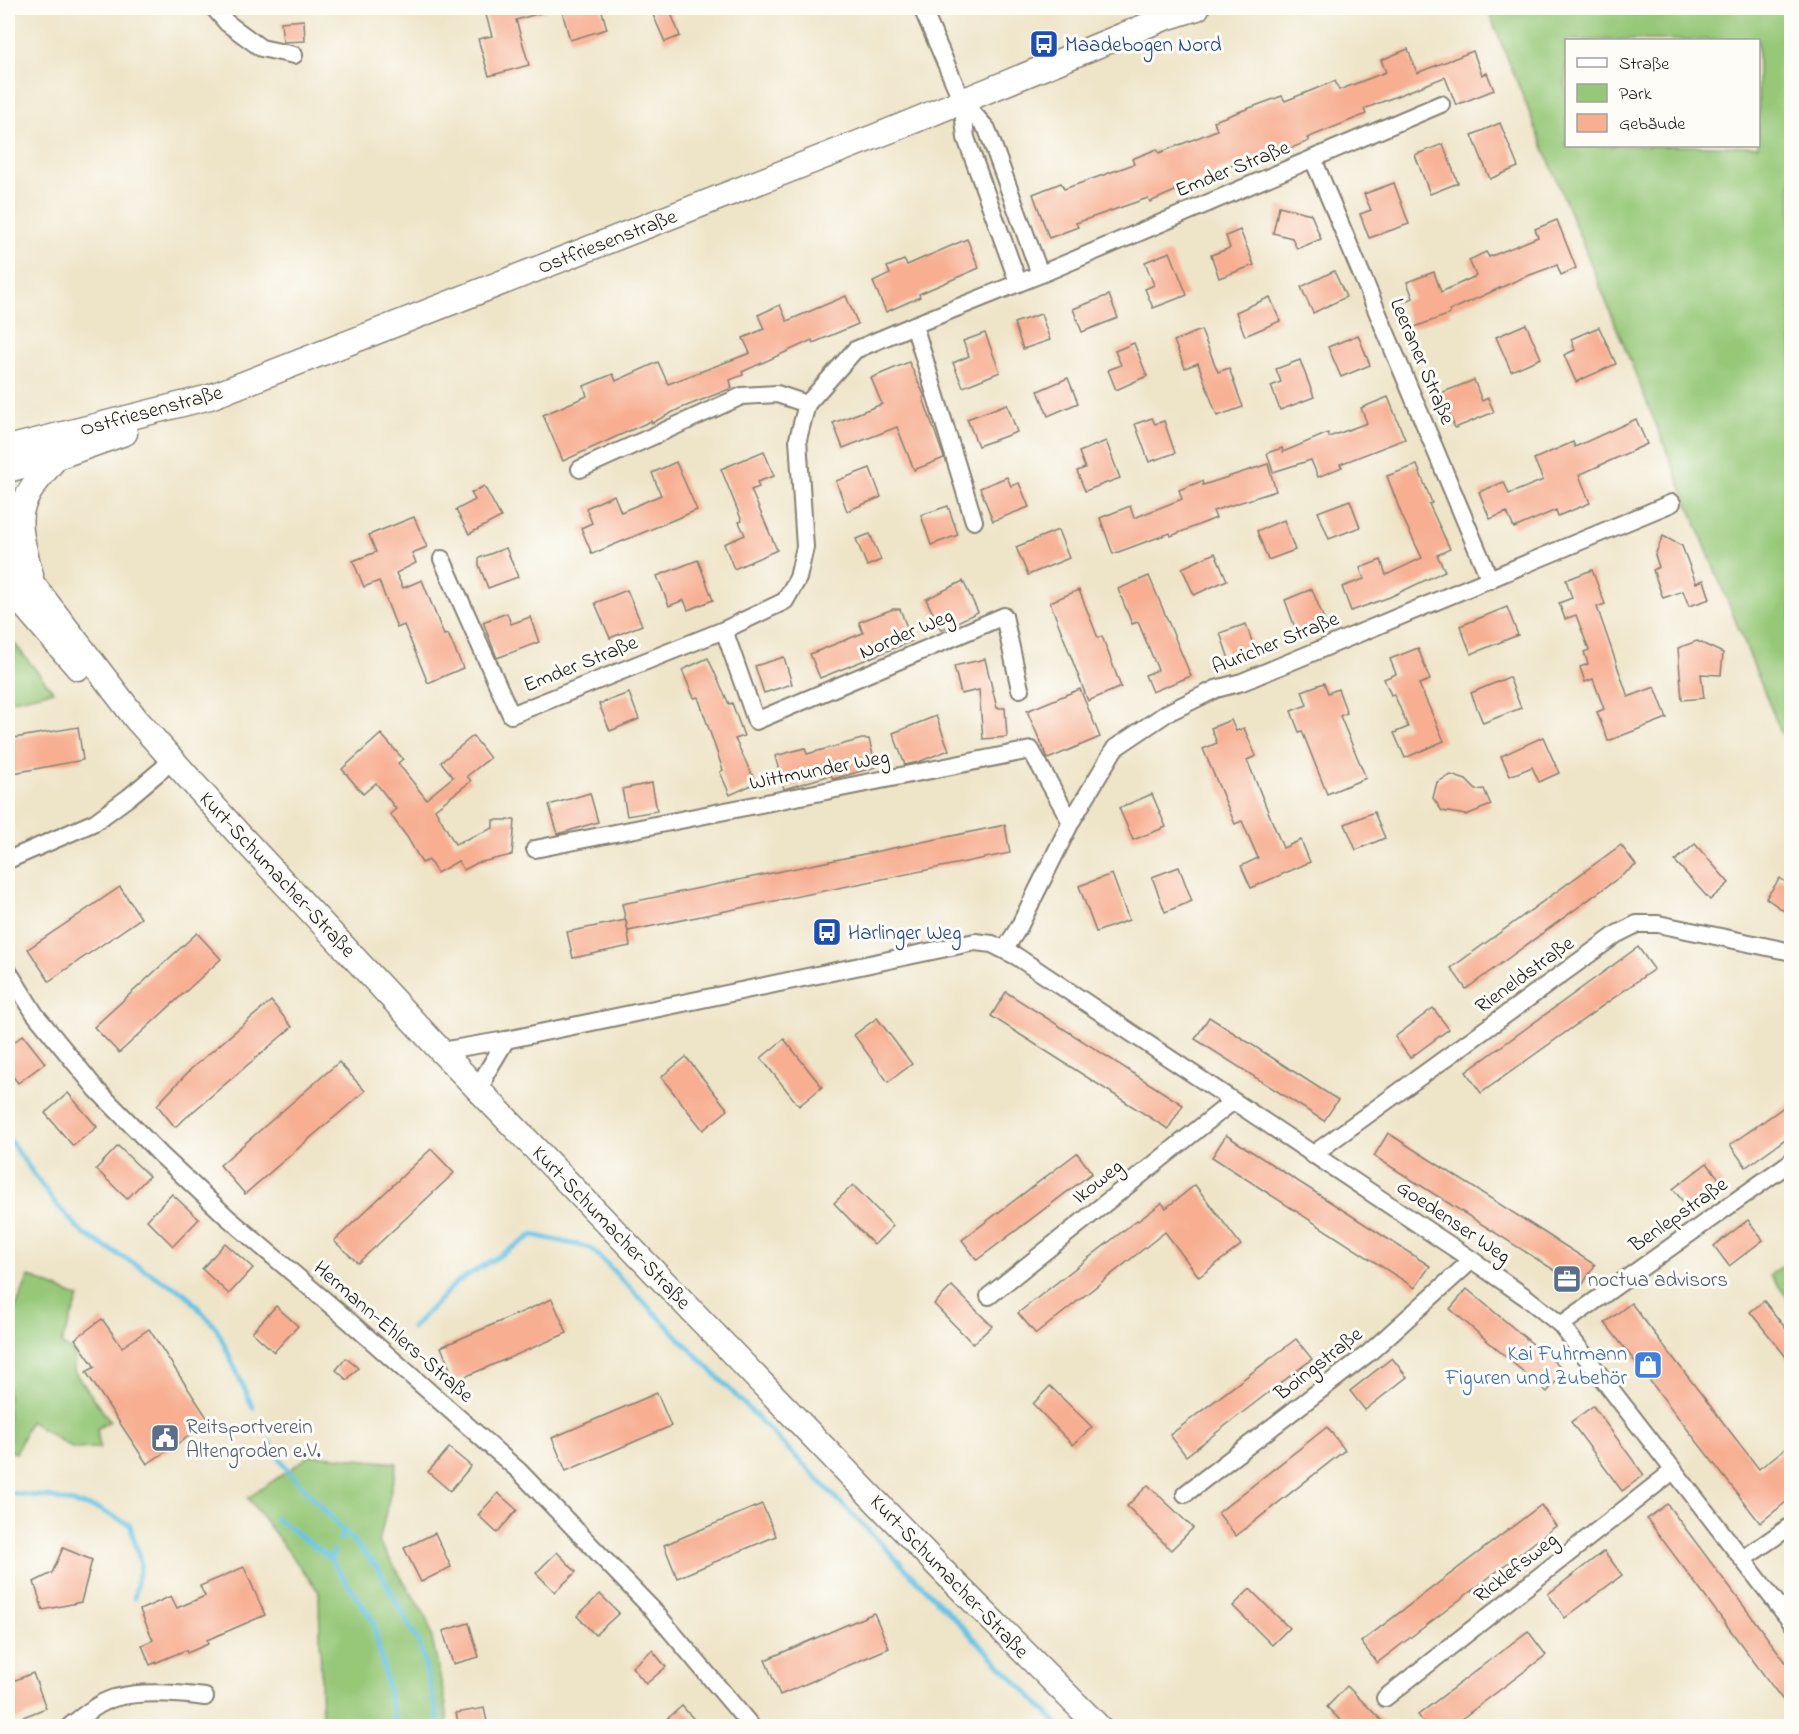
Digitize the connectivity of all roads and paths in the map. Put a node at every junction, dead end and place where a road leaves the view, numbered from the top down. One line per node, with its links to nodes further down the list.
1 (214, 8): 4 (street)
2 (922, 8): 5 (street)
3 (1197, 8): 5 (street, Ostfriesenstraße)
4 (294, 55)
5 (962, 101): 8 (street); 9 (street); 11 (street, Ostfriesenstraße)
6 (1441, 104): 7 (street, Emder Straße)
7 (1313, 159): 8 (street, Emder Straße); 21 (street, Leeraner Straße)
8 (1040, 274): 9 (street, Emder Straße)
9 (1018, 282): 10 (street, Emder Straße)
10 (914, 325): 12 (street, Emder Straße); 18 (street)
11 (210, 397): 13 (street, Ostfriesenstraße); 14 (street)
12 (807, 404): 15 (street); 24 (street, Emder Straße)
13 (8, 448)
14 (57, 457): 16 (street); 22 (street)
15 (580, 469)
16 (8, 470)
17 (1672, 503): 21 (street, Auricher Straße)
18 (974, 521)
19 (8, 552): 22 (street, Kurt-Schumacher-Straße)
20 (442, 559): 24 (street, Emder Straße)
21 (1490, 580): 28 (street, Auricher Straße)
22 (34, 586): 26 (street, Kurt-Schumacher-Straße)
23 (8, 587): 26 (street, Kurt-Schumacher-Straße)
24 (724, 630): 25 (street, Norder Weg)
25 (1020, 689)
26 (136, 719): 27 (street, Kurt-Schumacher-Straße)
27 (173, 760): 30 (street); 35 (street, Kurt-Schumacher-Straße)
28 (1071, 822): 29 (street, Wittmunder Weg); 31 (street, Auricher Straße)
29 (536, 849)
30 (8, 860)
31 (1005, 949): 34 (street); 37 (street, Goedenser Weg)
32 (1791, 952): 38 (street, Rieneldstraße)
33 (8, 971): 51 (street, Hermann-Ehlers-Straße)
34 (506, 1040): 35 (street); 36 (street)
35 (441, 1051): 36 (street, Kurt-Schumacher-Straße)
36 (482, 1092): 52 (street, Kurt-Schumacher-Straße)
37 (1232, 1102): 38 (street, Goedenser Weg); 41 (street, Ikoweg)
38 (1312, 1155): 40 (street, Goedenser Weg)
39 (1791, 1161): 42 (street, Benlepstraße)
40 (1472, 1260): 42 (street, Goedenser Weg); 44 (street, Boingstraße)
41 (989, 1296)
42 (1561, 1325): 43 (street, Goedenser Weg)
43 (1673, 1472): 46 (street, Goedenser Weg); 49 (street, Ricklefsweg)
44 (1185, 1494)
45 (1791, 1525): 46 (street)
46 (1743, 1558): 47 (street, Goedenser Weg)
47 (1791, 1623)
48 (205, 1697): 50 (street)
49 (1385, 1698)
50 (70, 1726)
51 (748, 1726)
52 (1098, 1726)

